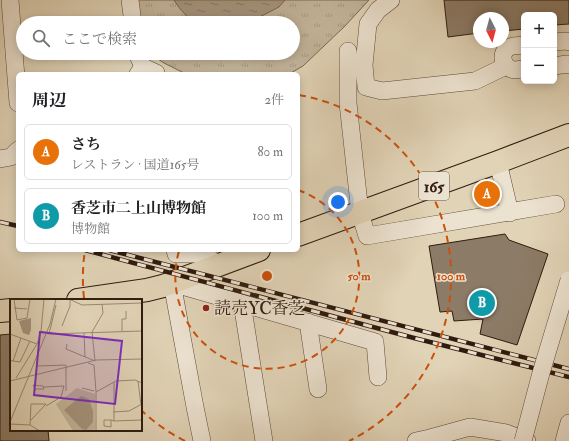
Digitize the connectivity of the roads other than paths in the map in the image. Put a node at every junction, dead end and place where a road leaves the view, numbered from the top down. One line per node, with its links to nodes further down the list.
1 (10, 0): 13 (street)
2 (130, 0): 4 (street)
3 (391, 0): 10 (street)
4 (132, 16)
5 (557, 42): 6 (street)
6 (569, 42)
7 (521, 45): 10 (street)
8 (348, 51): 19 (street)
9 (569, 65): 11 (street)
10 (506, 66): 12 (street)
11 (557, 66)
12 (521, 69)
13 (16, 77)
14 (569, 135): 17 (highway, 165)
15 (16, 152): 16 (street)
16 (0, 159)
17 (498, 162): 19 (highway, 165); 20 (street)
18 (556, 204): 20 (street)
19 (360, 213): 20 (street); 21 (highway, 165)
20 (510, 213)
21 (300, 235)
22 (176, 252): 24 (street)
23 (254, 252): 24 (highway)
24 (218, 265): 26 (highway)
25 (569, 280): 39 (street, bridge)
26 (172, 282): 27 (highway); 28 (street); 36 (street)
27 (85, 299)
28 (242, 303): 31 (street); 37 (street)
29 (10, 310): 30 (highway)
30 (0, 311)
31 (308, 322): 32 (street); 33 (street)
32 (378, 377)
33 (318, 389)
34 (569, 423): 41 (street)
35 (505, 437): 38 (street); 40 (street)
36 (202, 441)
37 (264, 441)
38 (416, 441)
39 (523, 441)
40 (527, 441)
41 (564, 441)

